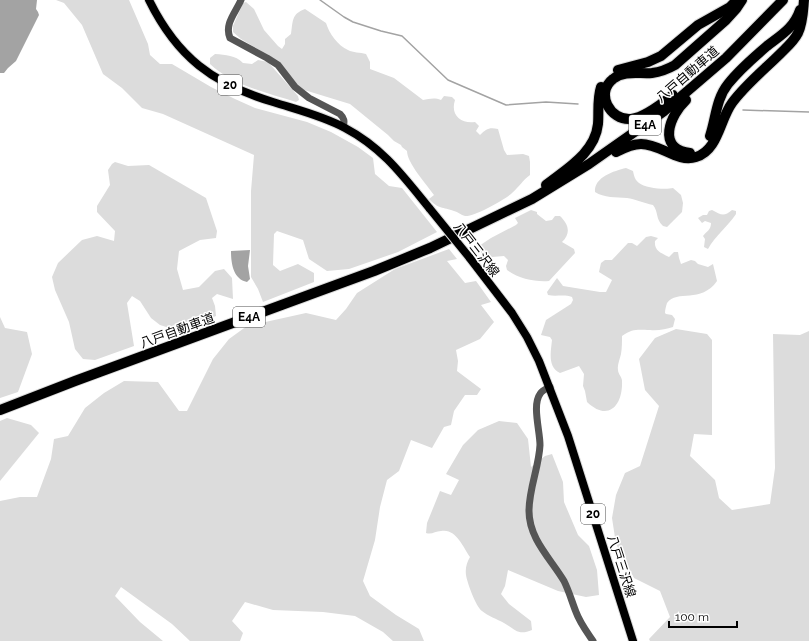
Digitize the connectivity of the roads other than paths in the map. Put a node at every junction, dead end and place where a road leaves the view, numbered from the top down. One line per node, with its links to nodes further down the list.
1 (149, 0): 9 (main road, 八戸三沢線 / 20)
2 (241, 0): 9 (street)
3 (737, 0): 11 (highway, E4A)
4 (742, 0): 8 (highway, E4A)
5 (783, 0): 7 (highway, 八戸自動車道 / E4A)
6 (803, 0): 8 (highway, E4A); 10 (highway, E4A)
7 (775, 5): 8 (highway, 八戸自動車道 / E4A)
8 (728, 54): 10 (highway, 八戸自動車道 / E4A); 11 (highway, 八戸自動車道 / E4A)
9 (343, 127): 13 (main road, 八戸三沢線 / 20, bridge)
10 (561, 182): 12 (highway, 八戸自動車道 / E4A)
11 (538, 192): 12 (highway, 八戸自動車道 / E4A)
12 (495, 217): 14 (highway, 八戸自動車道 / E4A)
13 (550, 387): 15 (street); 16 (main road, 八戸三沢線 / 20)
14 (0, 410)
15 (593, 641)
16 (633, 641)

